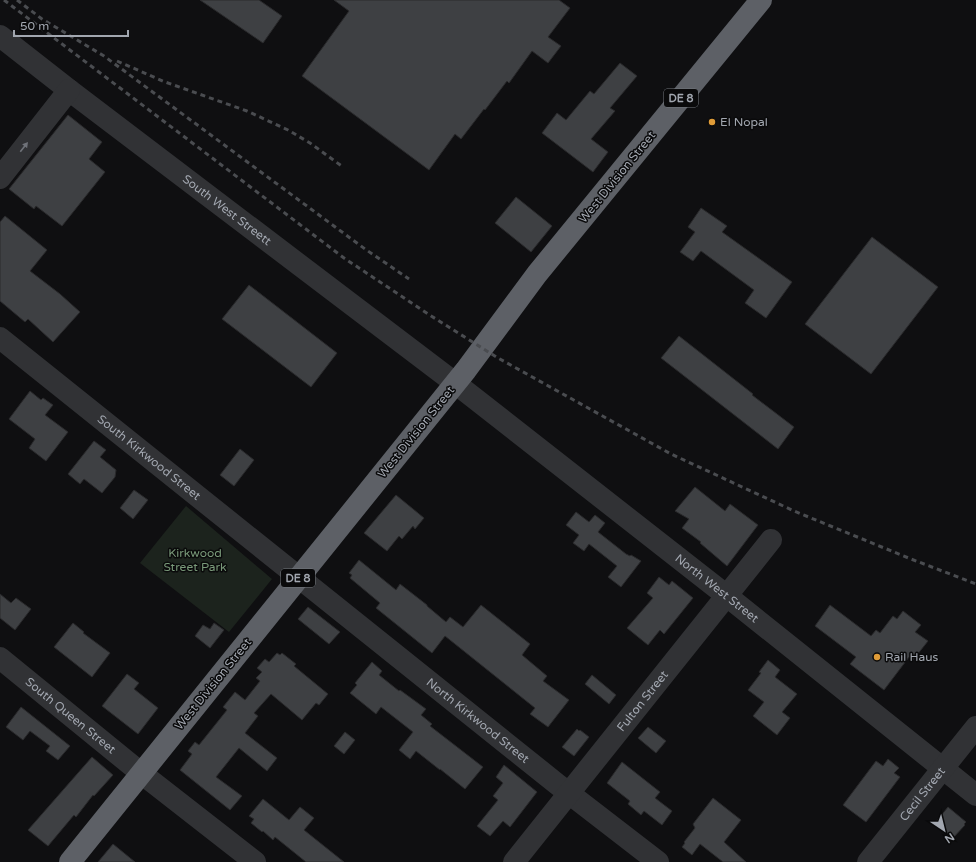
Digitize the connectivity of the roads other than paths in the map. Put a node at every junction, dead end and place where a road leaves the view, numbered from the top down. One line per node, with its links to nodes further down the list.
1 (761, 0): 6 (highway, West Division Street / DE 8)
2 (0, 36): 3 (street, South West Streett)
3 (69, 90): 4 (street, one-way to 3); 6 (street, South West Streett)
4 (0, 178)
5 (0, 338): 8 (street, South Kirkwood Street)
6 (455, 383): 8 (highway, West Division Street / DE 8); 9 (street, North West Street)
7 (771, 540): 9 (street, Fulton Street)
8 (300, 577): 13 (highway, West Division Street / DE 8); 14 (street, North Kirkwood Street)
9 (727, 596): 12 (street, North West Street); 14 (street, Fulton Street)
10 (0, 658): 13 (street, South Queen Street)
11 (976, 727): 12 (street, Cecil Street)
12 (943, 769): 15 (street, North West Street); 20 (street, Cecil Street)
13 (141, 772): 16 (highway, West Division Street / DE 8); 17 (street, South Queen Street)
14 (569, 793): 18 (street, Fulton Street); 19 (street, North Kirkwood Street)
15 (976, 795)
16 (70, 862)
17 (256, 862)
18 (514, 862)
19 (658, 862)
20 (868, 862)

